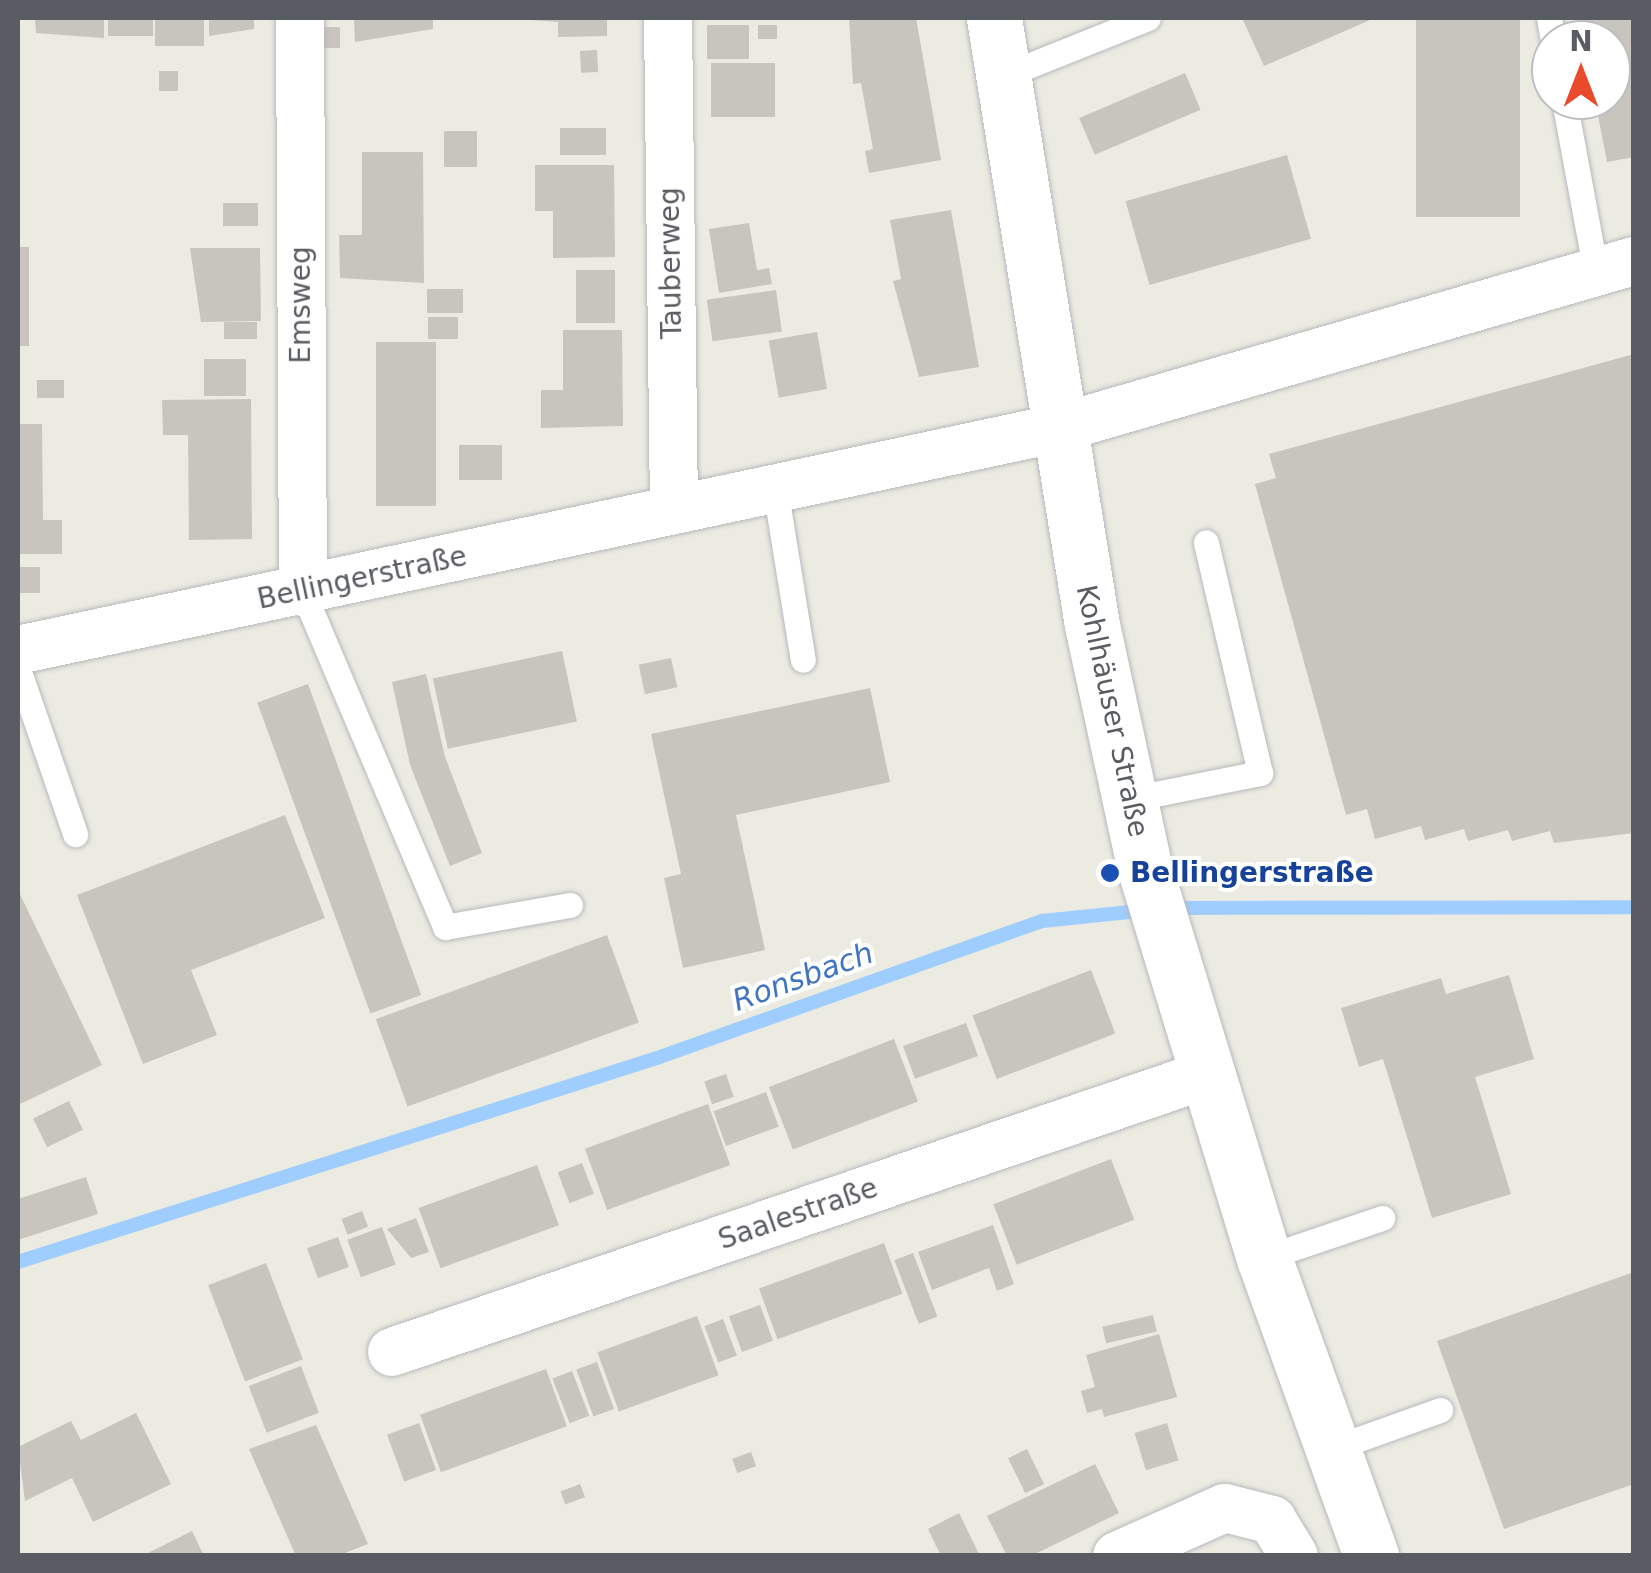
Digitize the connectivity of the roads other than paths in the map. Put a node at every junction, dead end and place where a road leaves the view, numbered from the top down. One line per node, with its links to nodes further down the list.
1 (300, 18): 12 (street, Emsweg)
2 (668, 18): 10 (street, Tauberweg)
3 (994, 18): 5 (street, Kohlhäuser Straße)
4 (1148, 18): 5 (lane)
5 (1003, 76): 8 (street, Kohlhäuser Straße)
6 (1570, 120): 7 (lane)
7 (1615, 267): 8 (street, Bellingerstraße)
8 (1059, 428): 9 (street, Bellingerstraße); 16 (street, Kohlhäuser Straße)
9 (775, 488): 10 (street, Bellingerstraße); 14 (lane)
10 (674, 510): 12 (street, Bellingerstraße)
11 (1206, 542): 16 (lane)
12 (303, 592): 13 (street, Bellingerstraße); 18 (lane)
13 (18, 650)
14 (803, 660)
15 (18, 669): 17 (lane)
16 (1130, 798): 19 (street, Kohlhäuser Straße)
17 (74, 834)
18 (570, 904)
19 (1204, 1076): 21 (street, Kohlhäuser Straße); 22 (street, Saalestraße)
20 (1382, 1218): 21 (lane)
21 (1264, 1258): 24 (street, Kohlhäuser Straße)
22 (392, 1352)
23 (1440, 1410): 24 (lane)
24 (1331, 1449): 27 (street, Kohlhäuser Straße)
25 (1116, 1556): 26 (street)
26 (1294, 1556)
27 (1371, 1556)

